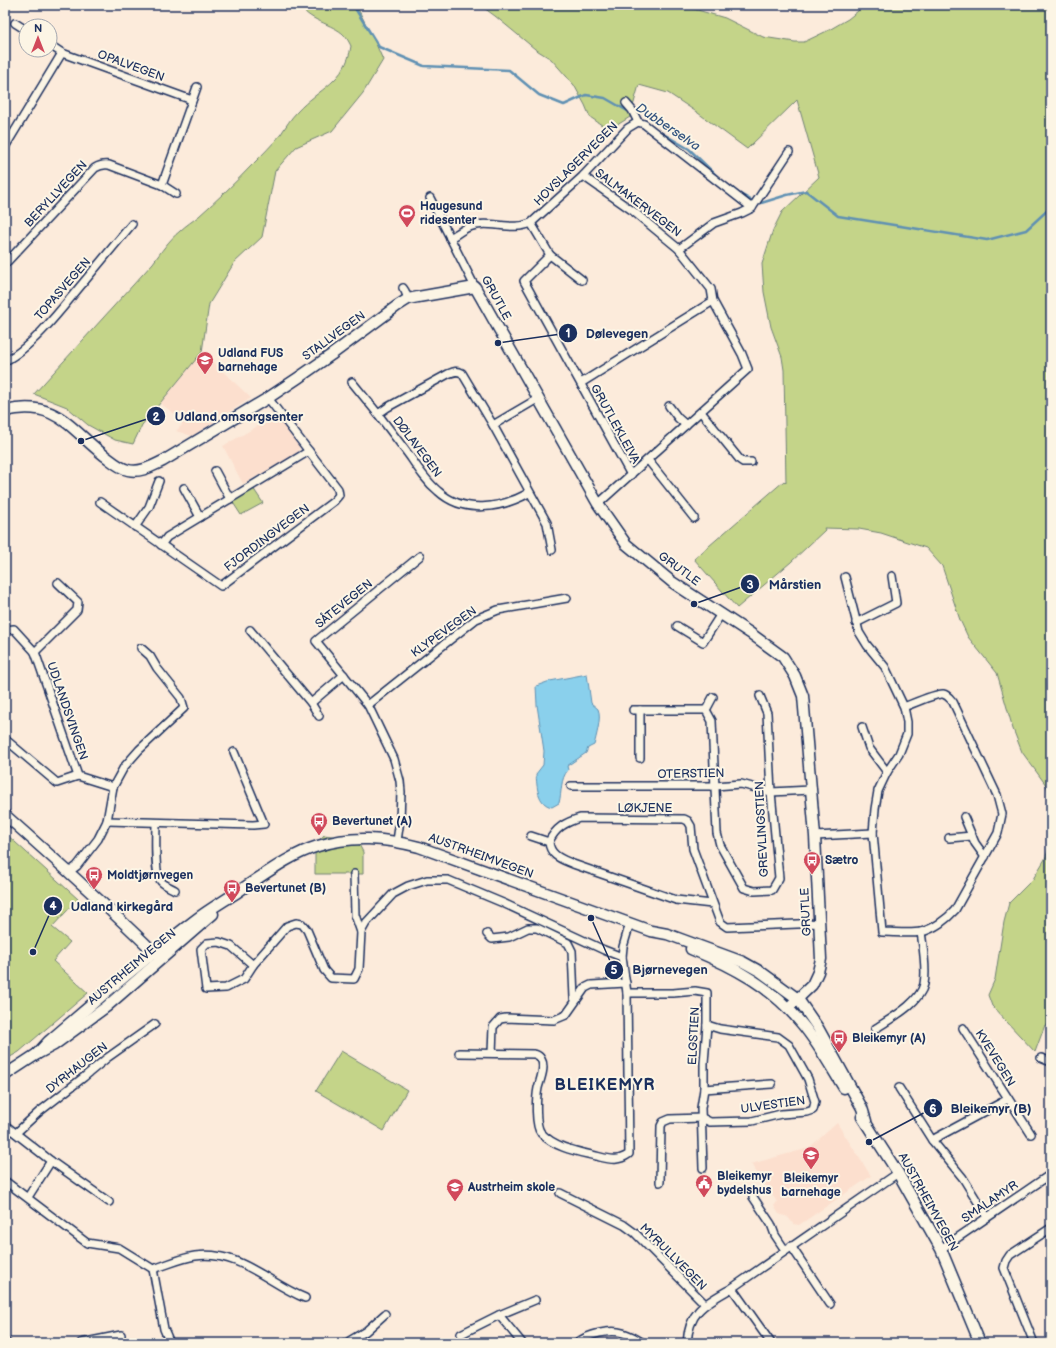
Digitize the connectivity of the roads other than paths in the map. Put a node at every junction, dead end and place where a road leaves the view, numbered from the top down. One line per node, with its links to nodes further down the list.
1 (15, 23): 2 (street)
2 (18, 25)
3 (58, 50): 4 (street, OPALVEGEN)
4 (62, 53): 6 (street, OPALVEGEN); 9 (street)
5 (197, 87): 6 (street)
6 (192, 100): 12 (street)
7 (626, 102): 8 (street)
8 (638, 122): 11 (street, HOVSLAGERVEGEN); 15 (street)
9 (5, 147)
10 (789, 152): 15 (street)
11 (583, 176): 16 (street, HOVSLAGERVEGEN); 19 (street, SALMAKERVEGEN)
12 (162, 185): 13 (street, BERYLLVEGEN); 21 (street, BERYLLVEGEN)
13 (176, 194)
14 (430, 198): 18 (street, GRUTLE)
15 (752, 208): 19 (street, SALMAKERVEGEN)
16 (531, 223): 18 (street, HOVSLAGERVEGEN); 20 (street, HOVSLAGERVEGEN)
17 (132, 224): 27 (street, TOPASVEGEN)
18 (450, 238): 23 (street, GRUTLE)
19 (679, 249): 26 (street, SALMAKERVEGEN)
20 (550, 255): 22 (street, HOVSLAGERVEGEN); 29 (street, GRUTLEKLEIVA)
21 (5, 264)
22 (582, 280)
23 (474, 287): 25 (street, STALLVEGEN); 31 (street, GRUTLE)
24 (403, 288): 25 (street)
25 (408, 300): 30 (street, STALLVEGEN)
26 (713, 301): 29 (street, GRUTLEKLEIVA); 34 (street, SALMAKERVEGEN)
27 (5, 361)
28 (352, 382): 35 (street, DØLAVEGEN)
29 (581, 382): 42 (street, GRUTLEKLEIVA)
30 (268, 398): 33 (street, STALLVEGEN); 38 (street, FJORDINGVEGEN)
31 (539, 398): 36 (street); 48 (street, GRUTLE)
32 (669, 406): 37 (street)
33 (6, 408)
34 (701, 412): 37 (street); 40 (street)
35 (378, 414): 36 (street, DØLAVEGEN); 45 (street, DØLAVEGEN)
36 (493, 425): 45 (street, DØLAVEGEN)
37 (686, 425): 39 (street)
38 (309, 451): 46 (street); 52 (street, FJORDINGVEGEN)
39 (648, 460): 42 (street); 50 (street)
40 (751, 462)
41 (215, 471): 46 (street)
42 (631, 475): 48 (street)
43 (159, 481): 51 (street)
44 (184, 488): 49 (street)
45 (529, 493): 53 (street, DØLAVEGEN)
46 (230, 499): 49 (street)
47 (100, 502): 51 (street, FJORDINGVEGEN)
48 (598, 504): 59 (street, GRUTLE)
49 (200, 517): 52 (street)
50 (694, 518)
51 (135, 527): 52 (street, FJORDINGVEGEN)
52 (161, 545)
53 (552, 550)
54 (420, 556): 66 (street, SÅTEVEGEN)
55 (892, 576): 60 (street)
56 (845, 577): 60 (street)
57 (58, 583): 65 (street, UDLANDSVINGEN)
58 (568, 598): 70 (street, KLYPEVEGEN)
59 (721, 614): 61 (street); 83 (street, GRUTLE)
60 (856, 623): 71 (street)
61 (677, 626)
62 (5, 630): 65 (street, UDLANDSVINGEN)
63 (250, 630): 69 (street)
64 (141, 648): 82 (street)
65 (35, 652): 79 (street, UDLANDSVINGEN)
66 (344, 675): 69 (street); 70 (street, SÅTEVEGEN)
67 (760, 696): 84 (street, GREVLINGSTIEN)
68 (713, 697): 72 (street)
69 (311, 703): 73 (street)
70 (368, 705): 94 (street, SÅTEVEGEN)
71 (904, 707): 78 (street); 96 (street)
72 (706, 710): 77 (street); 81 (street, GREVLINGSTIEN)
73 (319, 716)
74 (862, 727): 78 (street)
75 (5, 739): 79 (street, UDLANDSVINGEN)
76 (234, 752): 88 (street)
77 (640, 758)
78 (887, 772): 89 (street)
79 (78, 776): 82 (street, UDLANDSVINGEN)
80 (571, 786): 81 (street, OTERSTIEN)
81 (715, 786): 84 (street, OTERSTIEN); 84 (street, GREVLINGSTIEN)
82 (113, 787): 87 (street)
83 (811, 790): 84 (street, OTERSTIEN); 91 (street, GRUTLE)
84 (771, 792)
85 (5, 815): 97 (street)
86 (964, 817): 92 (street)
87 (107, 821): 88 (street); 97 (street)
88 (156, 823): 99 (street)
89 (873, 833): 91 (street); 105 (street)
90 (531, 836): 95 (street)
91 (815, 836): 102 (street, GRUTLE)
92 (972, 836): 93 (street); 96 (street)
93 (948, 838)
94 (397, 842): 101 (street, AUSTRHEIMVEGEN); 107 (street, AUSTRHEIMVEGEN)
95 (549, 842): 100 (street); 100 (street, LØKJENE)
96 (985, 857): 105 (street)
97 (69, 872): 107 (street)
98 (354, 874): 104 (street)
99 (175, 890)
100 (712, 904): 102 (street, LØKJENE)
101 (630, 923): 103 (street, AUSTRHEIMVEGEN); 108 (street)
102 (820, 923): 112 (street, GRUTLE)
103 (651, 931): 112 (street, AUSTRHEIMVEGEN); 114 (street, AUSTRHEIMVEGEN)
104 (361, 932): 108 (street); 109 (street)
105 (921, 932): 118 (street)
106 (487, 934): 113 (street)
107 (158, 956): 123 (street, AUSTRHEIMVEGEN)
108 (622, 956): 110 (street)
109 (253, 966): 109 (street)
110 (626, 983): 111 (street); 113 (street)
111 (627, 993): 116 (street, ELGSTIEN); 120 (street)
112 (798, 999): 114 (street, GRUTLE); 129 (street, AUSTRHEIMVEGEN)
113 (576, 1000): 120 (street)
114 (788, 1008): 129 (street, AUSTRHEIMVEGEN)
115 (155, 1024): 131 (street, DYRHAUGEN)
116 (707, 1025): 125 (street, ELGSTIEN); 128 (street, ULVESTIEN)
117 (963, 1028): 127 (street, KVEVEGEN)
118 (875, 1029)
119 (459, 1053): 120 (street)
120 (492, 1053)
121 (1041, 1058): 122 (street)
122 (1051, 1062)
123 (5, 1075)
124 (772, 1084): 125 (street)
125 (704, 1088): 128 (street, ELGSTIEN)
126 (899, 1088): 133 (street)
127 (1008, 1099): 132 (street, KVEVEGEN); 133 (street, KVEVEGEN)
128 (702, 1118): 135 (street, ELGSTIEN); 139 (street, ULVESTIEN)
129 (866, 1121): 136 (street, AUSTRHEIMVEGEN)
130 (5, 1125): 131 (street)
131 (16, 1133): 134 (street)
132 (1031, 1134)
133 (932, 1140): 144 (street)
134 (51, 1161): 141 (street); 143 (street)
135 (703, 1168)
136 (898, 1173): 146 (street, MYRULLVEGEN); 147 (street, AUSTRHEIMVEGEN)
137 (1051, 1174): 144 (street, SMALAMYR)
138 (5, 1180): 141 (street)
139 (660, 1182)
140 (560, 1193): 152 (street, MYRULLVEGEN)
141 (28, 1197): 148 (street)
142 (753, 1197): 146 (street)
143 (109, 1202)
144 (987, 1217): 147 (street, SMALAMYR)
145 (1051, 1228): 167 (street)
146 (788, 1248): 149 (street, MYRULLVEGEN); 153 (street)
147 (941, 1249): 166 (street, AUSTRHEIMVEGEN)
148 (153, 1270): 150 (street); 159 (street)
149 (732, 1288): 152 (street, MYRULLVEGEN); 165 (street)
150 (306, 1298)
151 (535, 1300): 155 (street)
152 (705, 1304): 164 (street, MYRULLVEGEN)
153 (830, 1304)
154 (385, 1314): 160 (street)
155 (499, 1315): 156 (street); 161 (street)
156 (461, 1334)
157 (121, 1335): 158 (street)
158 (84, 1343)
159 (170, 1343)
160 (346, 1343)
161 (522, 1343)
162 (577, 1343): 163 (street)
163 (643, 1343)
164 (687, 1343)
165 (771, 1343)
166 (980, 1343)
167 (1034, 1343)

